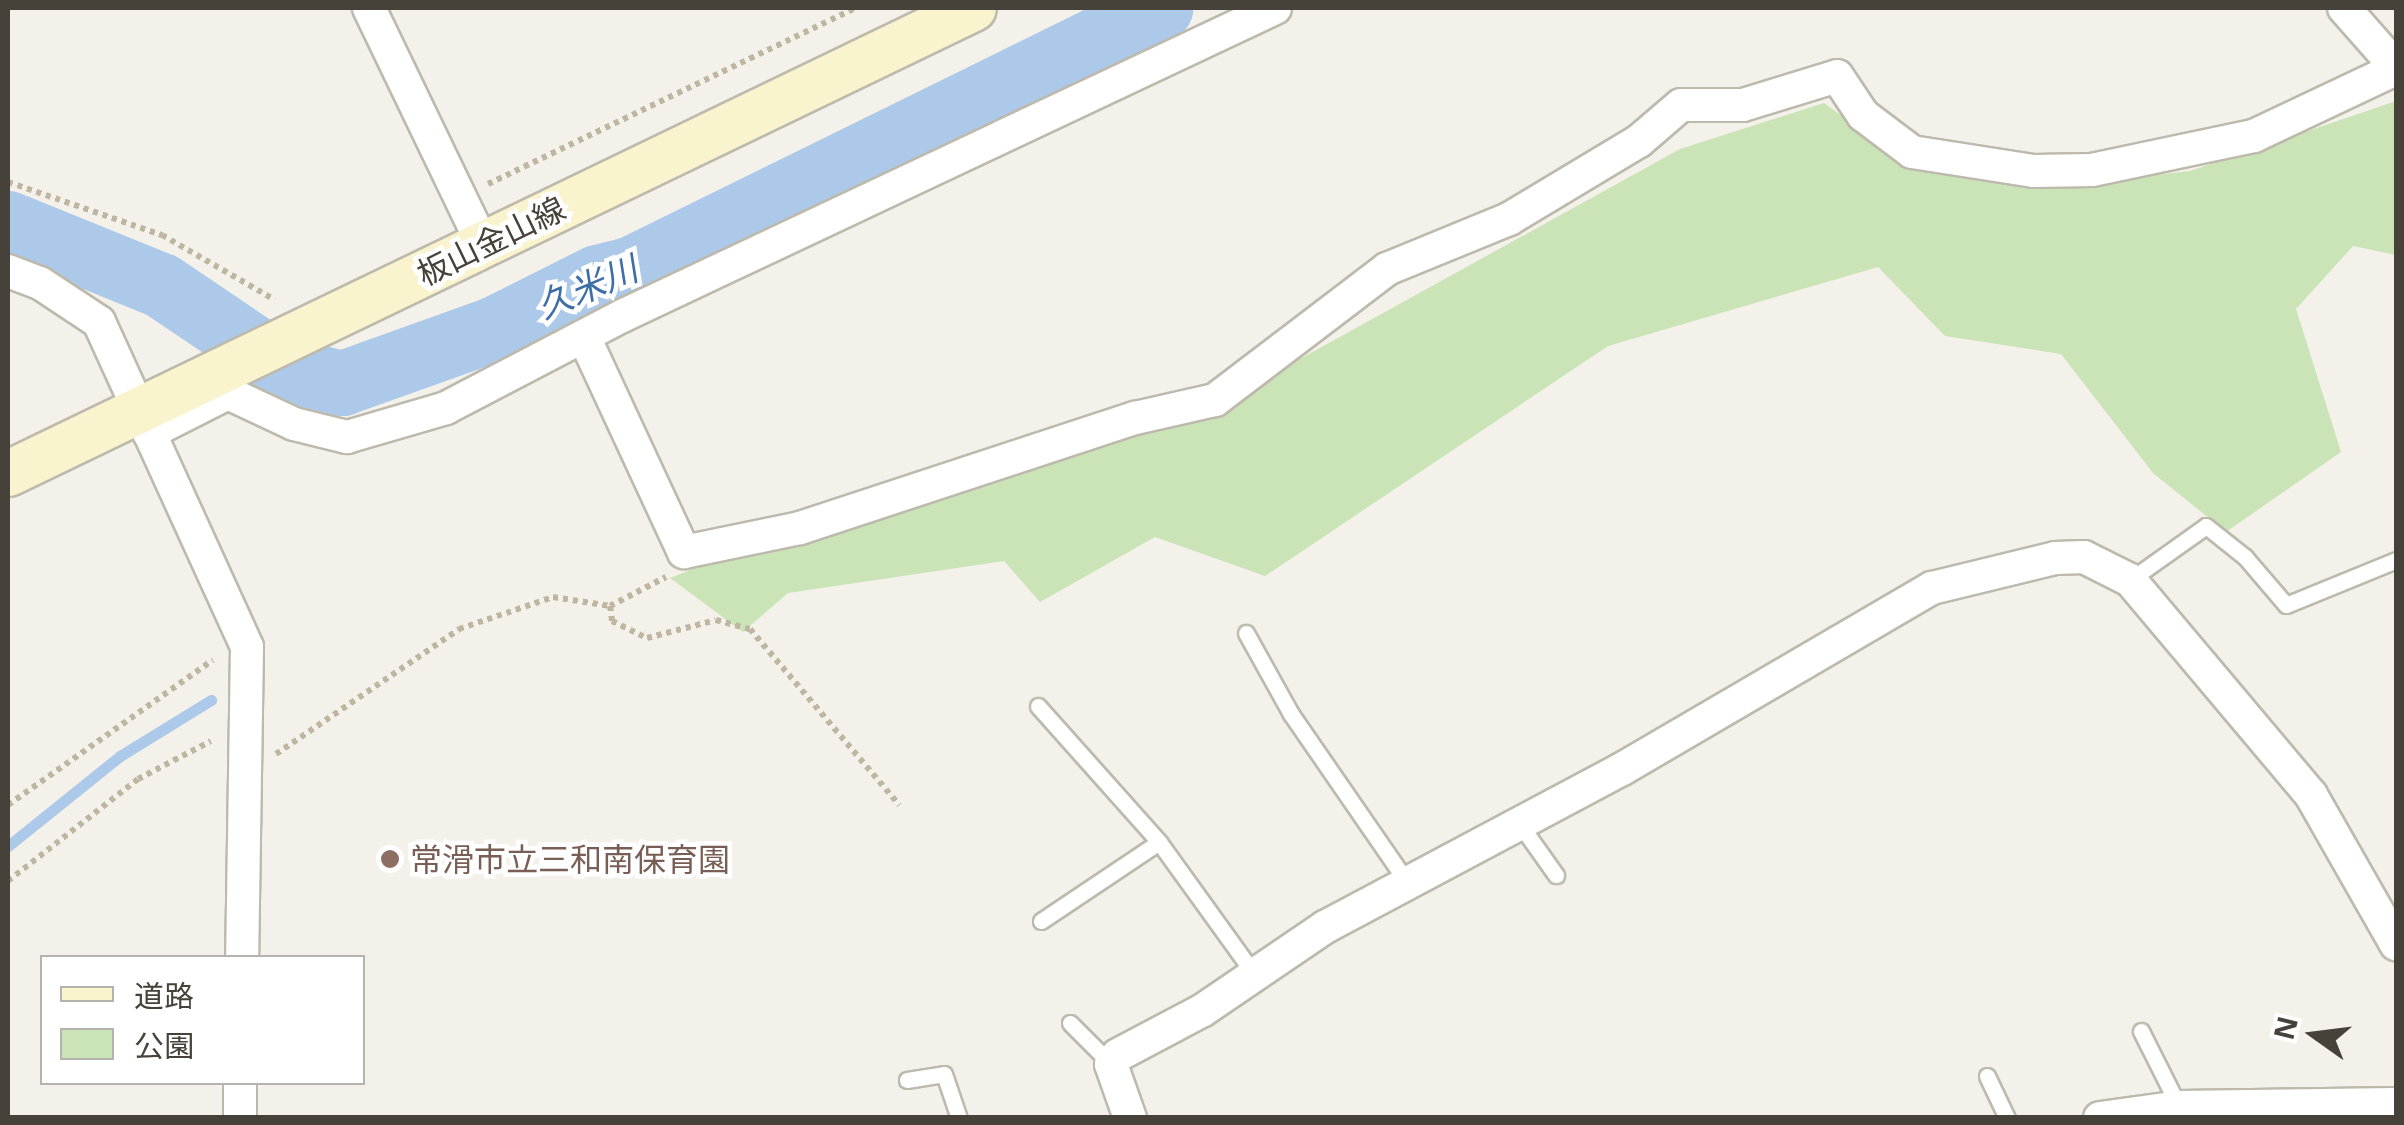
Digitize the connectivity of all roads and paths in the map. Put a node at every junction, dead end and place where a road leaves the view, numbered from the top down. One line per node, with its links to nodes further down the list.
1 (369, 8): 8 (street)
2 (856, 8): 8 (path)
3 (973, 8): 9 (main road, 板山金山線)
4 (1275, 8): 12 (street)
5 (2344, 8): 6 (street)
6 (2396, 68): 15 (street)
7 (8, 182): 11 (path)
8 (460, 196): 9 (street)
9 (483, 245): 11 (main road, 板山金山線)
10 (8, 272): 13 (street)
11 (302, 331): 13 (main road, 板山金山線)
12 (585, 339): 13 (street); 15 (street)
13 (144, 422): 14 (main road, 板山金山線); 20 (street)
14 (8, 473)
15 (684, 552): 18 (path)
16 (2396, 560): 17 (lane)
17 (2130, 580): 26 (street); 32 (street)
18 (610, 606): 23 (path); 25 (path)
19 (1246, 633): 29 (lane)
20 (247, 647): 22 (street); 24 (path)
21 (1038, 706): 27 (lane)
22 (246, 730): 23 (street); 30 (path)
23 (246, 774): 33 (street)
24 (8, 805)
25 (899, 805)
26 (1519, 823): 28 (lane); 29 (street)
27 (1159, 842): 31 (lane); 34 (lane)
28 (1556, 874)
29 (1405, 879): 34 (street)
30 (8, 881)
31 (1041, 921)
32 (2396, 944)
33 (242, 955)
34 (1256, 975): 37 (street)
35 (1070, 1023): 37 (lane)
36 (2142, 1032): 42 (lane)
37 (1111, 1064): 46 (street)
38 (1987, 1076): 47 (lane)
39 (907, 1080): 45 (lane)
40 (240, 1085): 44 (street)
41 (2396, 1104): 43 (street)
42 (2179, 1107): 43 (street); 48 (street)
43 (2325, 1111)
44 (240, 1118)
45 (960, 1118)
46 (1130, 1118)
47 (2008, 1118)
48 (2100, 1118)

